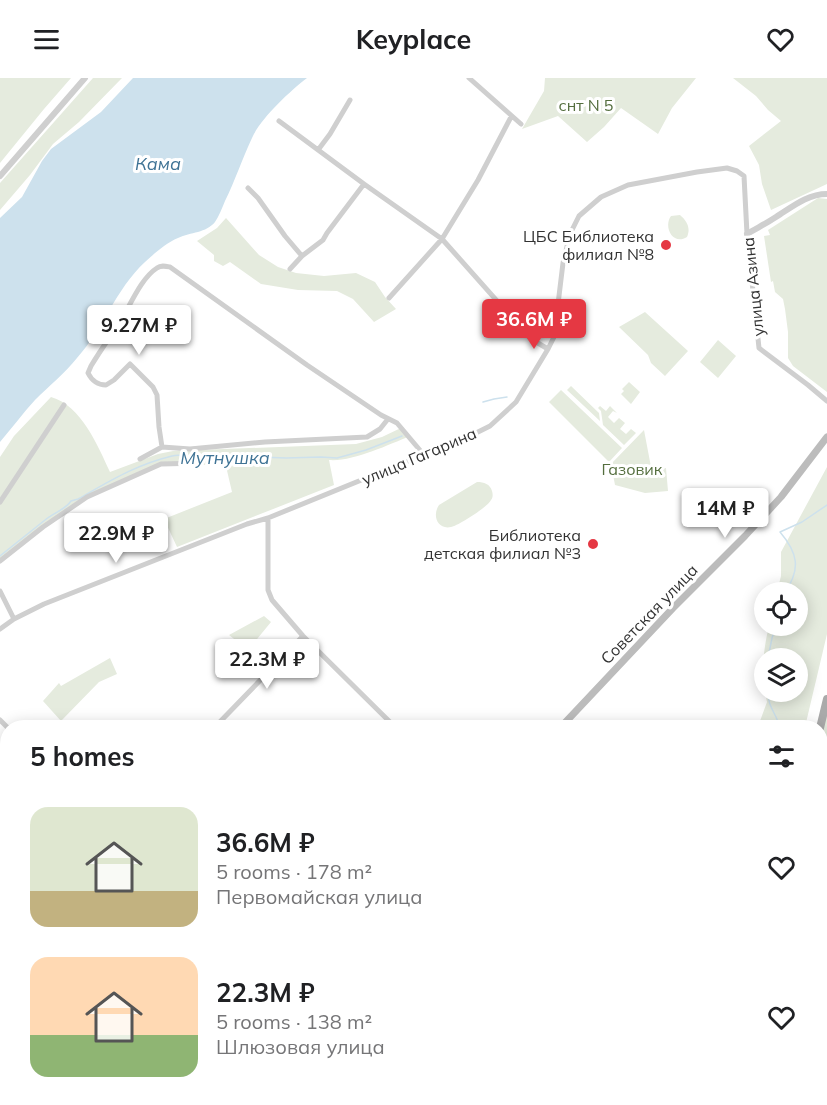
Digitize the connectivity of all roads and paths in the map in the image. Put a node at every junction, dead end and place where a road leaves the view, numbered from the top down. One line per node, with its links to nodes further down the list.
1 (85, 78): 9 (street)
2 (469, 78): 4 (street)
3 (350, 100): 7 (street)
4 (511, 117): 6 (street); 14 (street)
5 (279, 121): 7 (street)
6 (521, 124)
7 (318, 150): 10 (street)
8 (744, 176): 13 (street, улица Азина); 18 (street, улица Гагарина)
9 (0, 177)
10 (364, 184): 14 (street); 15 (street)
11 (248, 188): 15 (street)
12 (827, 194): 13 (street)
13 (747, 234): 19 (street, улица Азина)
14 (442, 239): 17 (street); 18 (street)
15 (302, 256): 16 (street)
16 (290, 269)
17 (389, 298)
18 (548, 349): 24 (street, улица Гагарина)
19 (827, 401)
20 (64, 405): 27 (street)
21 (388, 419): 23 (street); 23 (street); 24 (street)
22 (827, 437): 37 (main road, Советская улица)
23 (162, 447): 25 (street)
24 (424, 455): 28 (street, улица Гагарина)
25 (140, 459)
26 (201, 463): 29 (street)
27 (0, 502)
28 (268, 518): 31 (street, улица Гагарина); 33 (street)
29 (0, 561)
30 (0, 591): 31 (street)
31 (14, 619): 32 (street, улица Гагарина)
32 (0, 629)
33 (303, 636): 35 (street); 36 (street)
34 (827, 699): 38 (main road)
35 (222, 720)
36 (388, 720)
37 (568, 720)
38 (822, 720)

